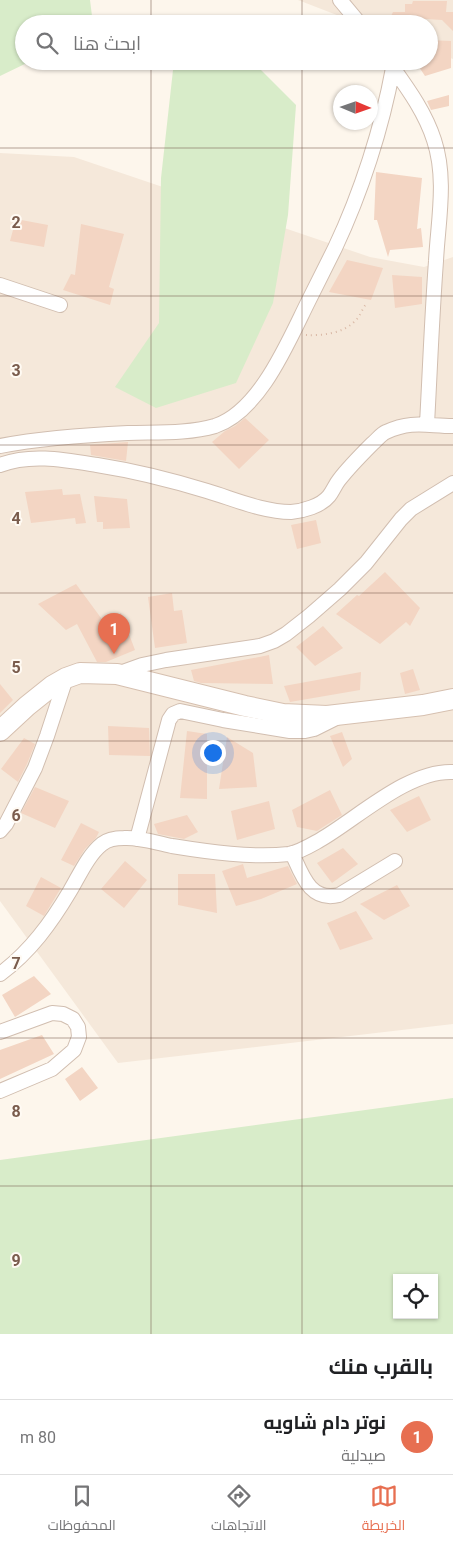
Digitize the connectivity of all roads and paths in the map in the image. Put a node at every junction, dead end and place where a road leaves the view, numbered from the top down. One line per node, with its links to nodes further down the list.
1 (340, 0): 2 (street)
2 (352, 15)
3 (391, 70): 9 (street)
4 (395, 70): 5 (street)
5 (446, 174): 10 (street)
6 (0, 284): 8 (street)
7 (366, 304): 9 (path)
8 (60, 305)
9 (293, 333): 12 (street)
10 (427, 424): 11 (street); 13 (street)
11 (453, 426)
12 (0, 446)
13 (0, 465)
14 (453, 483): 15 (street)
15 (117, 674): 16 (street); 18 (street)
16 (66, 678): 19 (street); 21 (street)
17 (453, 699): 18 (street)
18 (343, 715): 22 (street)
19 (0, 731)
20 (453, 772): 23 (street)
21 (0, 832)
22 (138, 839): 23 (street); 25 (street)
23 (292, 853): 24 (street)
24 (395, 861)
25 (0, 974)
26 (0, 1032): 27 (street)
27 (0, 1091)

